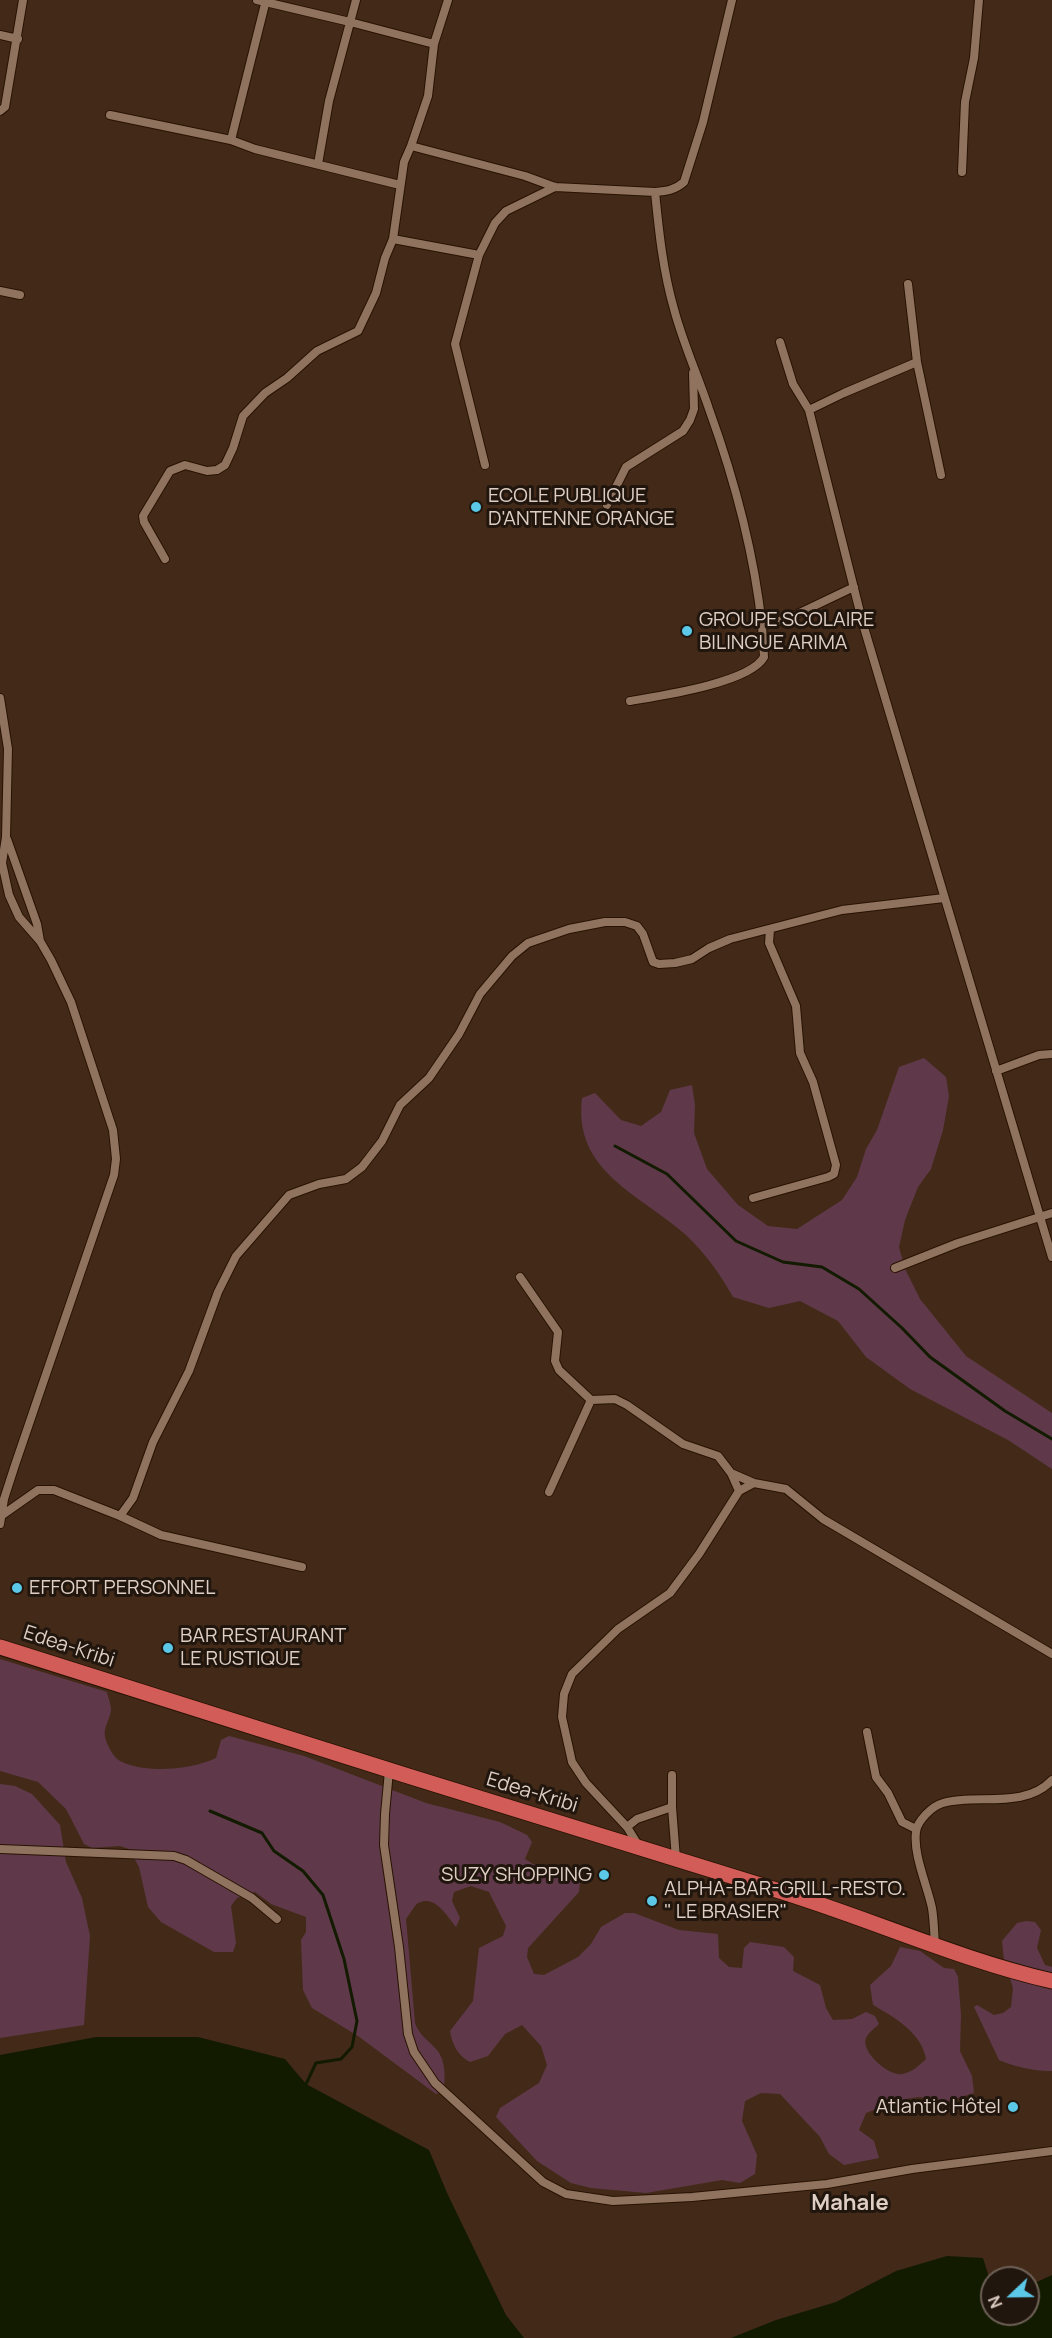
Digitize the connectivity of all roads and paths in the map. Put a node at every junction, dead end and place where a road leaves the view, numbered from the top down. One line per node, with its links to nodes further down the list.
1 (23, 0): 9 (street)
2 (356, 0): 7 (street)
3 (448, 0): 10 (street)
4 (732, 0): 19 (street)
5 (979, 0): 16 (street)
6 (263, 1): 7 (street); 13 (street)
7 (350, 22): 10 (street); 15 (street)
8 (0, 35): 9 (street)
9 (18, 39): 11 (street)
10 (434, 44): 14 (street)
11 (0, 111)
12 (110, 115): 13 (street)
13 (231, 140): 15 (street)
14 (411, 147): 17 (street); 18 (street)
15 (318, 164): 17 (street)
16 (962, 172)
17 (400, 185): 20 (street)
18 (555, 187): 19 (street); 21 (street)
19 (655, 192): 27 (street)
20 (393, 239): 21 (street); 32 (street)
21 (479, 255): 29 (street)
22 (908, 284): 26 (street)
23 (0, 291): 24 (street)
24 (20, 295)
25 (780, 342): 28 (street)
26 (917, 362): 28 (street); 30 (street)
27 (693, 364): 31 (street); 34 (street)
28 (809, 410): 33 (street)
29 (485, 465)
30 (941, 475)
31 (607, 505)
32 (165, 559)
33 (854, 587): 34 (street); 38 (street)
34 (762, 626): 36 (street)
35 (0, 698): 37 (street)
36 (630, 701)
37 (6, 837): 40 (street); 40 (street)
38 (944, 898): 39 (street); 42 (street)
39 (770, 930): 43 (street); 55 (street)
40 (40, 941): 54 (street)
41 (1052, 1054): 42 (street)
42 (996, 1071): 45 (street)
43 (753, 1198)
44 (1052, 1213): 45 (street)
45 (1041, 1217): 46 (street); 47 (street)
46 (1052, 1257)
47 (895, 1268)
48 (520, 1277): 49 (street)
49 (591, 1400): 50 (street); 53 (street)
50 (731, 1473): 51 (street); 52 (street)
51 (754, 1483): 52 (street); 59 (street)
52 (739, 1491): 65 (street)
53 (549, 1492)
54 (2, 1498): 56 (street)
55 (120, 1516): 56 (street); 57 (street)
56 (1, 1520)
57 (302, 1567)
58 (0, 1647): 61 (highway, Edea-Kribi)
59 (1052, 1654)
60 (867, 1732): 66 (street)
61 (389, 1772): 67 (highway, Edea-Kribi); 73 (street)
62 (672, 1775): 64 (street)
63 (1052, 1780): 66 (street)
64 (672, 1807): 65 (street); 69 (street)
65 (627, 1827): 67 (street)
66 (916, 1829): 71 (street)
67 (640, 1848): 69 (highway, Edea-Kribi)
68 (0, 1849): 70 (street)
69 (676, 1859): 71 (highway, Edea-Kribi)
70 (277, 1919)
71 (935, 1944): 72 (highway, Edea-Kribi)
72 (1052, 1981)
73 (1052, 2151)

